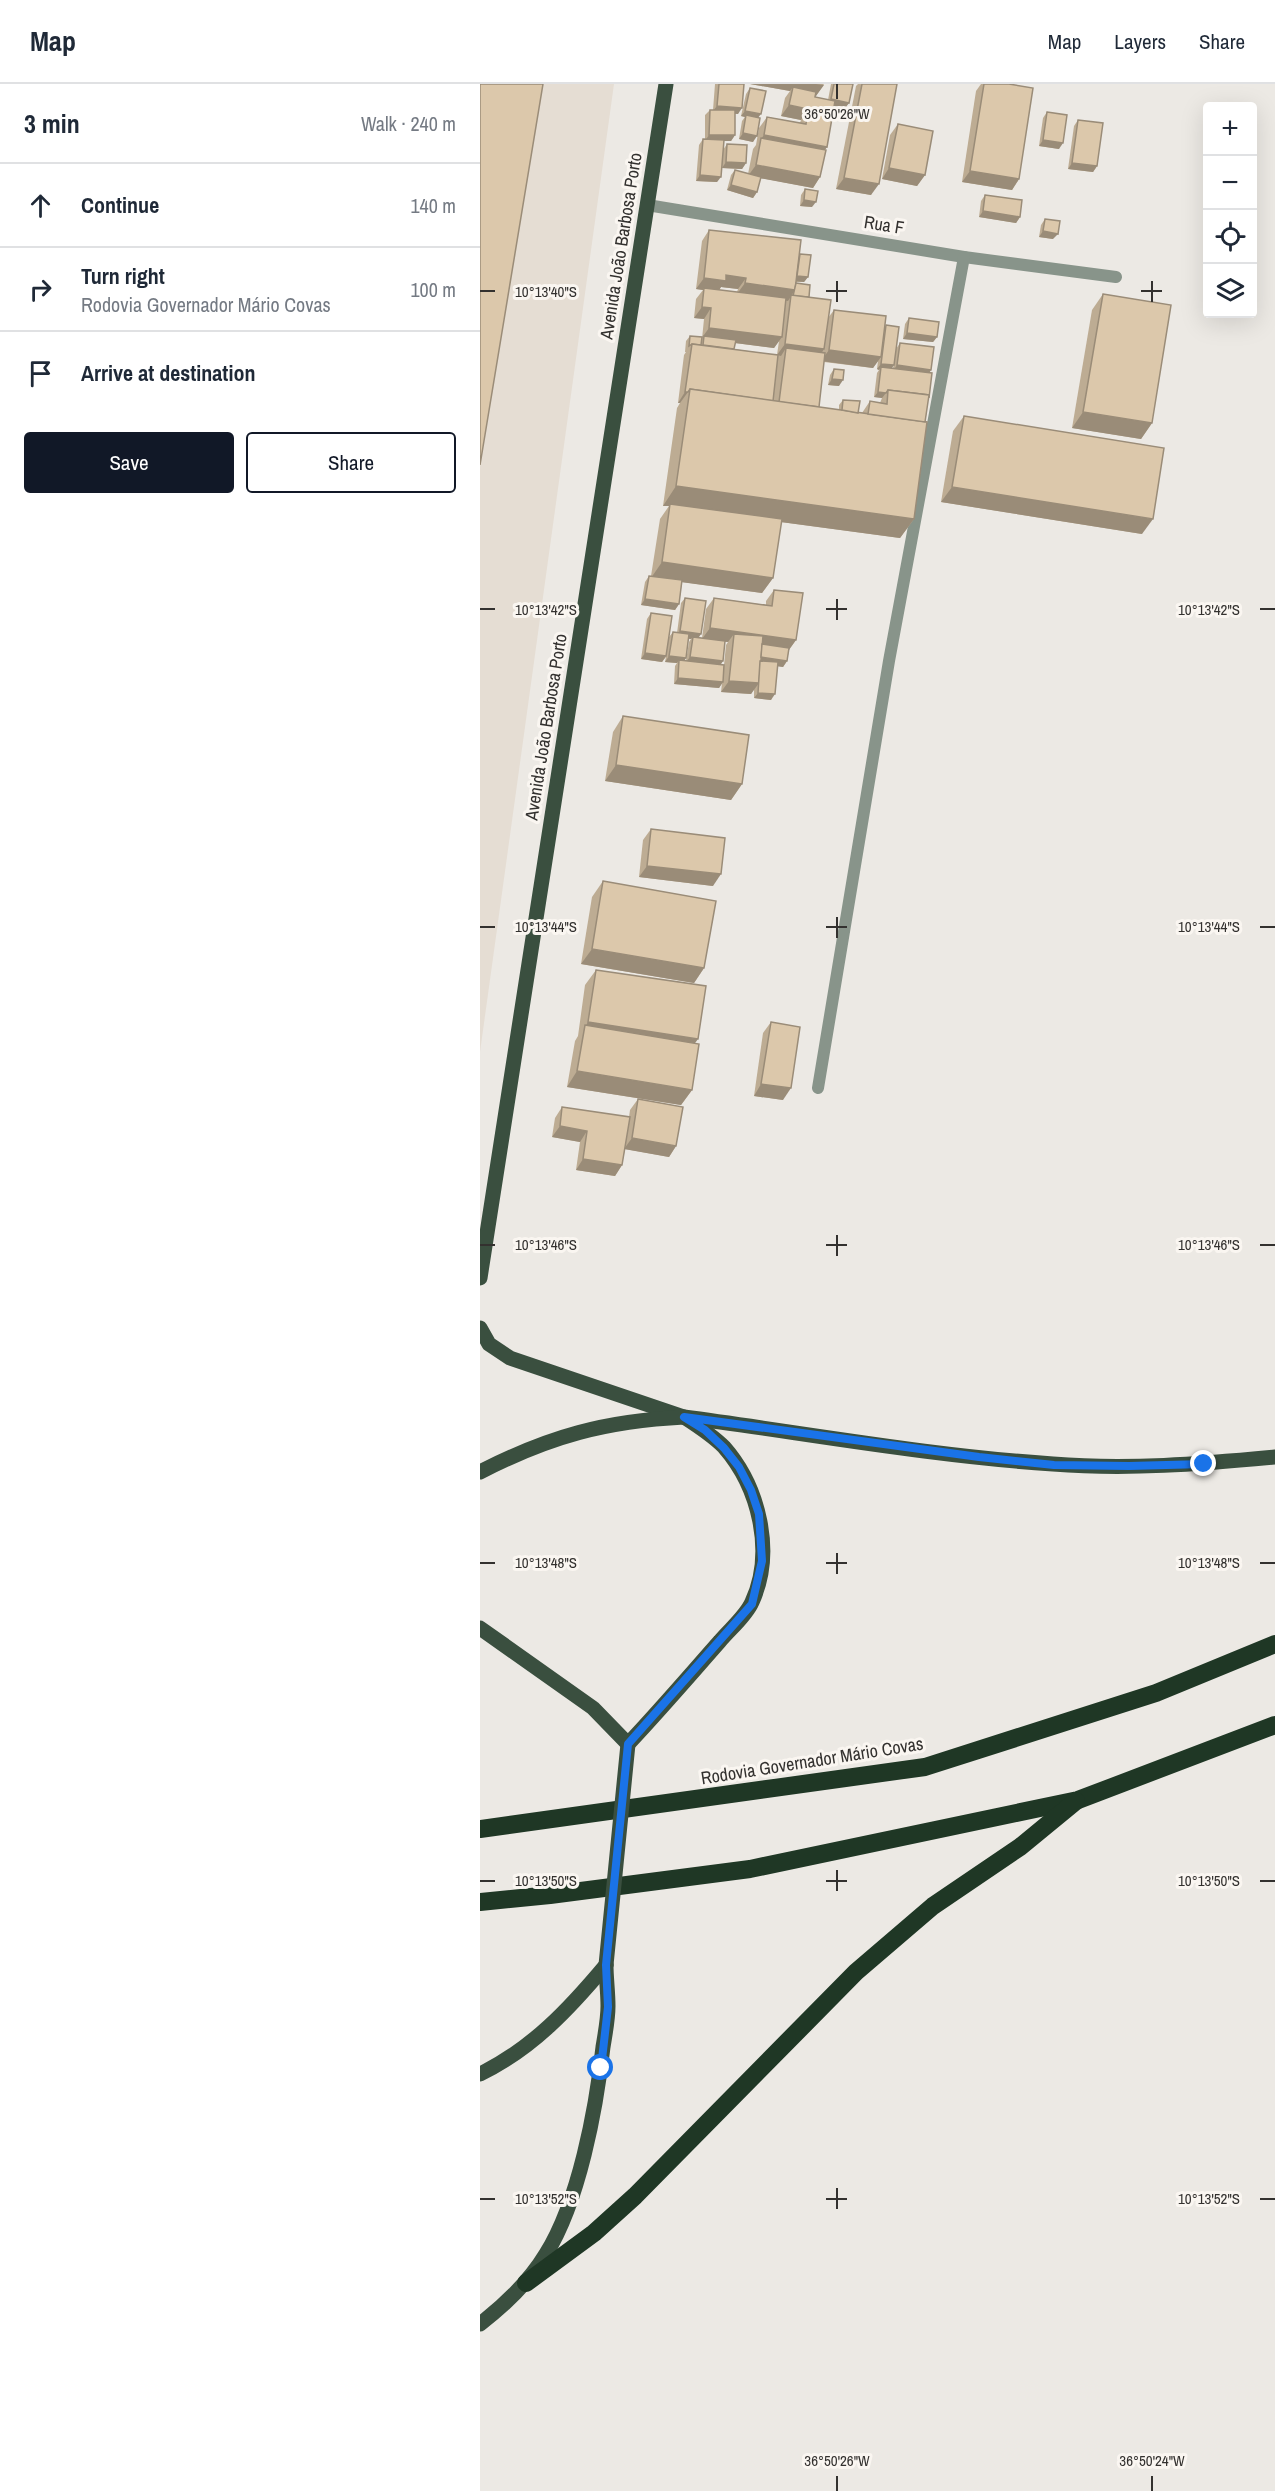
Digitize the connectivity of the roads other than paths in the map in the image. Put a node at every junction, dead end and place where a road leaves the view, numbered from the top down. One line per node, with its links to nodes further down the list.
1 (666, 84): 2 (main road, Avenida João Barbosa Porto)
2 (647, 205): 3 (street, Rua F); 6 (main road, Avenida João Barbosa Porto)
3 (964, 257): 4 (street, Rua F); 5 (street)
4 (1116, 277)
5 (818, 1088)
6 (488, 1201): 7 (main road, Avenida João Barbosa Porto)
7 (480, 1278)
8 (480, 1328): 9 (main road)
9 (684, 1417): 10 (main road); 11 (main road); 15 (main road)
10 (1275, 1457)
11 (480, 1472)
12 (480, 1628): 15 (main road)
13 (1275, 1644): 17 (highway, Rodovia Governador Mário Covas)
14 (1275, 1725): 16 (highway)
15 (628, 1744): 19 (main road, bridge)
16 (1078, 1800): 18 (highway); 21 (highway)
17 (480, 1829)
18 (480, 1902)
19 (606, 1965): 20 (main road); 21 (main road)
20 (480, 2074)
21 (526, 2283): 22 (main road)
22 (480, 2324)

